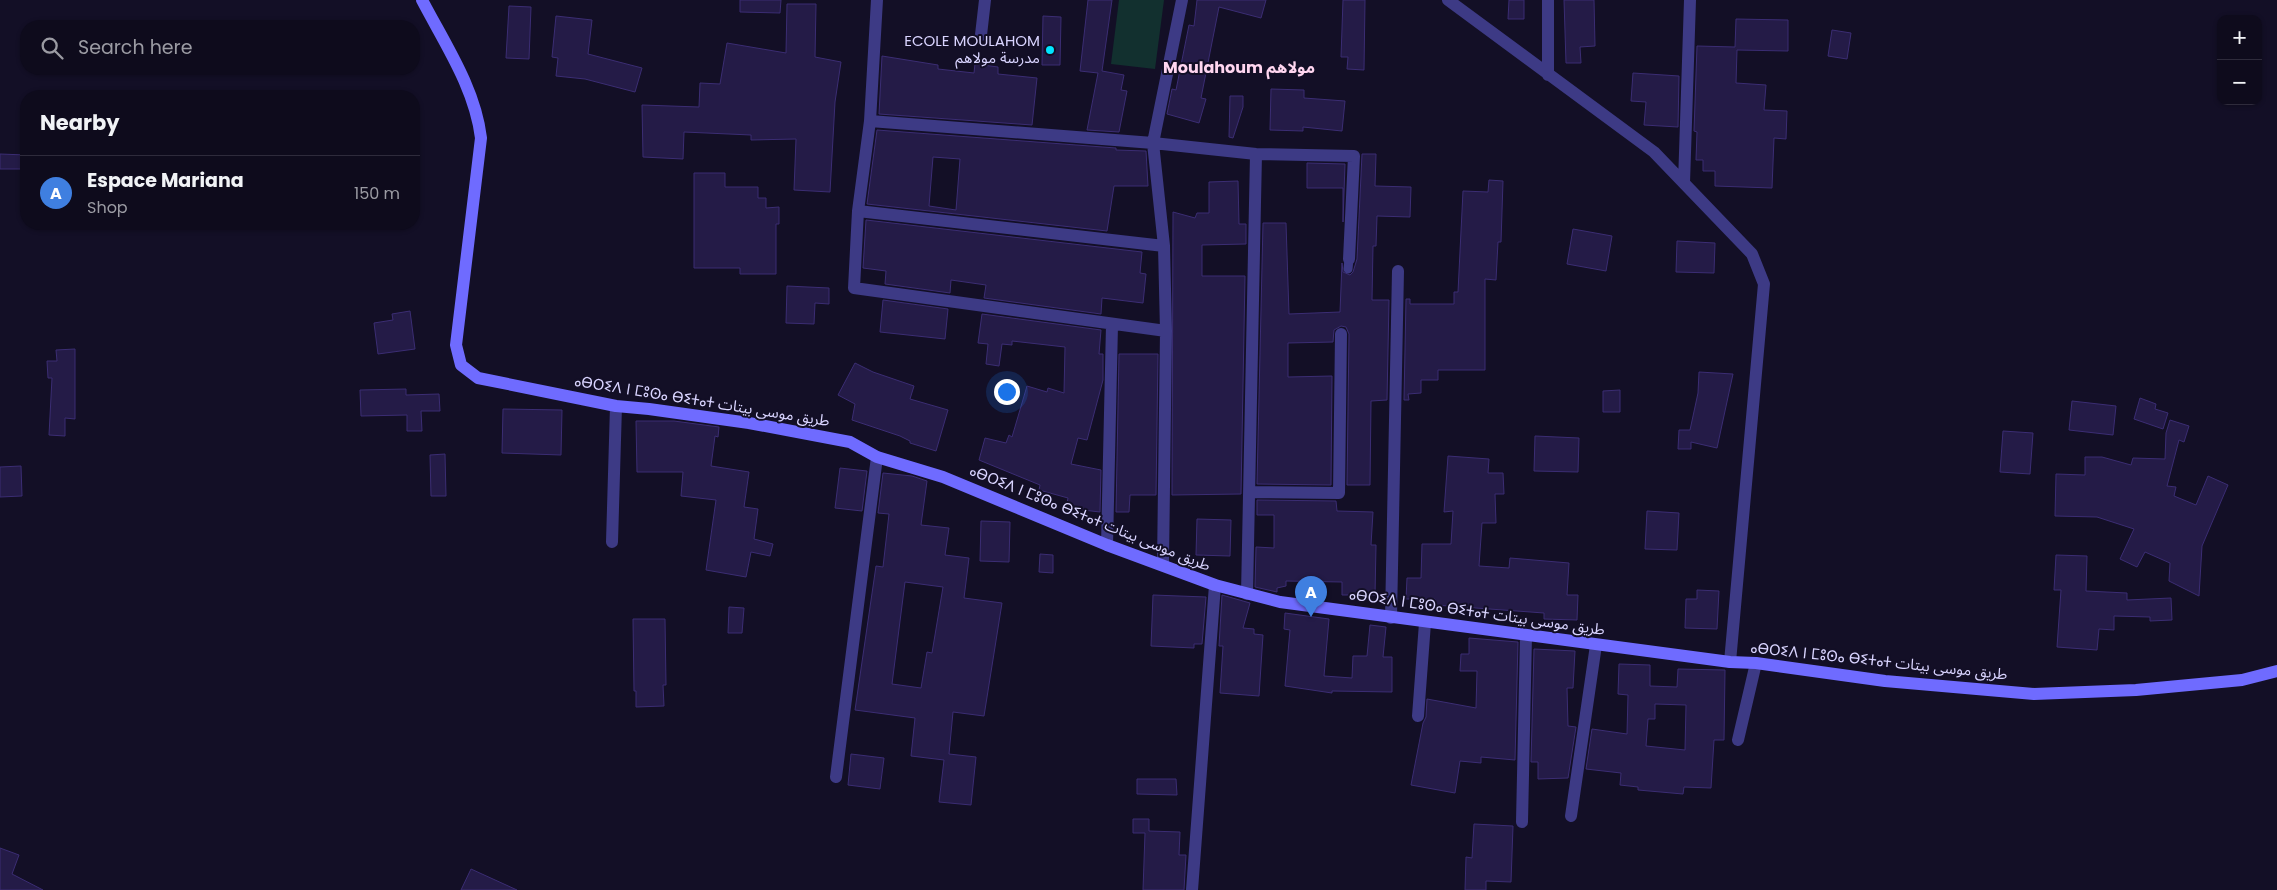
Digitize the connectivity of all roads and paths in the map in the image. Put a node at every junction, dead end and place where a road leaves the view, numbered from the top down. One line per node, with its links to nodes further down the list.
1 (422, 0): 21 (street, ⴰⴱⵔⵉⴷ ⵏ ⵎⵓⵙⴰ ⴱⵉⵜⴰⵜ طريق موسى بيتات)
2 (877, 0): 10 (street)
3 (985, 0): 8 (street)
4 (1182, 0): 11 (street)
5 (1448, 0): 9 (street)
6 (1548, 0): 9 (street)
7 (1690, 0): 13 (street)
8 (981, 35)
9 (1548, 74): 13 (street)
10 (870, 121): 11 (street); 14 (street)
11 (1153, 143): 12 (street); 15 (street)
12 (1256, 154): 16 (street); 23 (street)
13 (1684, 183): 33 (street)
14 (858, 211): 15 (street); 18 (street)
15 (1164, 246): 19 (street)
16 (1349, 264)
17 (1398, 271): 29 (street)
18 (1112, 325): 19 (street); 25 (street)
19 (1166, 331): 26 (street)
20 (1341, 334): 23 (street)
21 (616, 406): 22 (street, ⴰⴱⵔⵉⴷ ⵏ ⵎⵓⵙⴰ ⴱⵉⵜⴰⵜ طريق موسى بيتات); 24 (street)
22 (877, 457): 25 (street, ⴰⴱⵔⵉⴷ ⵏ ⵎⵓⵙⴰ ⴱⵉⵜⴰⵜ طريق موسى بيتات); 38 (street)
23 (1251, 492): 28 (street)
24 (612, 542)
25 (1107, 545): 26 (street, ⴰⴱⵔⵉⴷ ⵏ ⵎⵓⵙⴰ ⴱⵉⵜⴰⵜ طريق موسى بيتات)
26 (1163, 564): 27 (street, ⴰⴱⵔⵉⴷ ⵏ ⵎⵓⵙⴰ ⴱⵉⵜⴰⵜ طريق موسى بيتات)
27 (1214, 585): 28 (street, ⴰⴱⵔⵉⴷ ⵏ ⵎⵓⵙⴰ ⴱⵉⵜⴰⵜ طريق موسى بيتات); 41 (street)
28 (1247, 594): 29 (street, ⴰⴱⵔⵉⴷ ⵏ ⵎⵓⵙⴰ ⴱⵉⵜⴰⵜ طريق موسى بيتات)
29 (1391, 618): 30 (street, ⴰⴱⵔⵉⴷ ⵏ ⵎⵓⵙⴰ ⴱⵉⵜⴰⵜ طريق موسى بيتات)
30 (1426, 622): 31 (street, ⴰⴱⵔⵉⴷ ⵏ ⵎⵓⵙⴰ ⴱⵉⵜⴰⵜ طريق موسى بيتات); 36 (street)
31 (1526, 636): 32 (street, ⴰⴱⵔⵉⴷ ⵏ ⵎⵓⵙⴰ ⴱⵉⵜⴰⵜ طريق موسى بيتات); 40 (street)
32 (1596, 645): 33 (street, ⴰⴱⵔⵉⴷ ⵏ ⵎⵓⵙⴰ ⴱⵉⵜⴰⵜ طريق موسى بيتات); 39 (street)
33 (1730, 662): 34 (street, ⴰⴱⵔⵉⴷ ⵏ ⵎⵓⵙⴰ ⴱⵉⵜⴰⵜ طريق موسى بيتات)
34 (1756, 663): 35 (street, ⴰⴱⵔⵉⴷ ⵏ ⵎⵓⵙⴰ ⴱⵉⵜⴰⵜ طريق موسى بيتات); 37 (street)
35 (2277, 671)
36 (1418, 716)
37 (1738, 740)
38 (836, 778)
39 (1571, 816)
40 (1522, 822)
41 (1192, 890)

